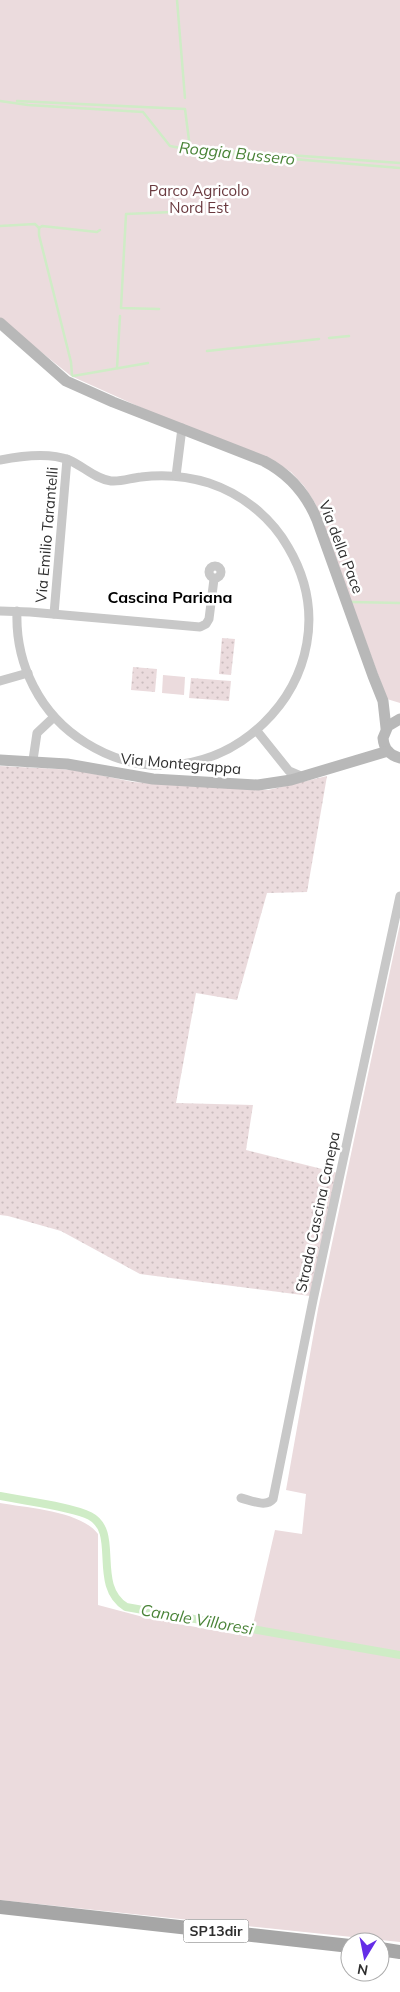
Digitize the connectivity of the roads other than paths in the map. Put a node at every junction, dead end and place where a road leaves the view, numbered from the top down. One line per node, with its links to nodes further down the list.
1 (0, 323): 2 (street, Via della Pace)
2 (182, 428): 5 (street); 12 (street, Via della Pace)
3 (0, 460): 4 (street)
4 (67, 460): 5 (street); 9 (street, Via Emilio Tarantelli)
5 (176, 476): 16 (street)
6 (214, 578): 9 (street)
7 (0, 611): 8 (street)
8 (18, 611): 9 (street); 10 (street)
9 (54, 614)
10 (28, 673): 11 (street); 14 (street)
11 (0, 681)
12 (378, 687): 13 (street, Via della Pace); 17 (street, Via della Pace)
13 (400, 714)
14 (54, 717): 16 (street); 22 (street)
15 (400, 719): 17 (street, Via Montegrappa)
16 (257, 731): 23 (street)
17 (385, 732): 18 (street, Via della Pace); 20 (street, Via Montegrappa)
18 (388, 751): 19 (street); 20 (street, Via Montegrappa)
19 (400, 758)
20 (358, 759): 23 (street, Via Montegrappa)
21 (0, 760): 22 (street, Via Montegrappa)
22 (33, 760): 23 (street, Via Montegrappa)
23 (303, 777)
24 (400, 896): 25 (street, Strada Cascina Canepa)
25 (241, 1498)
26 (0, 1907): 27 (main road, SP13dir)
27 (340, 1945)

